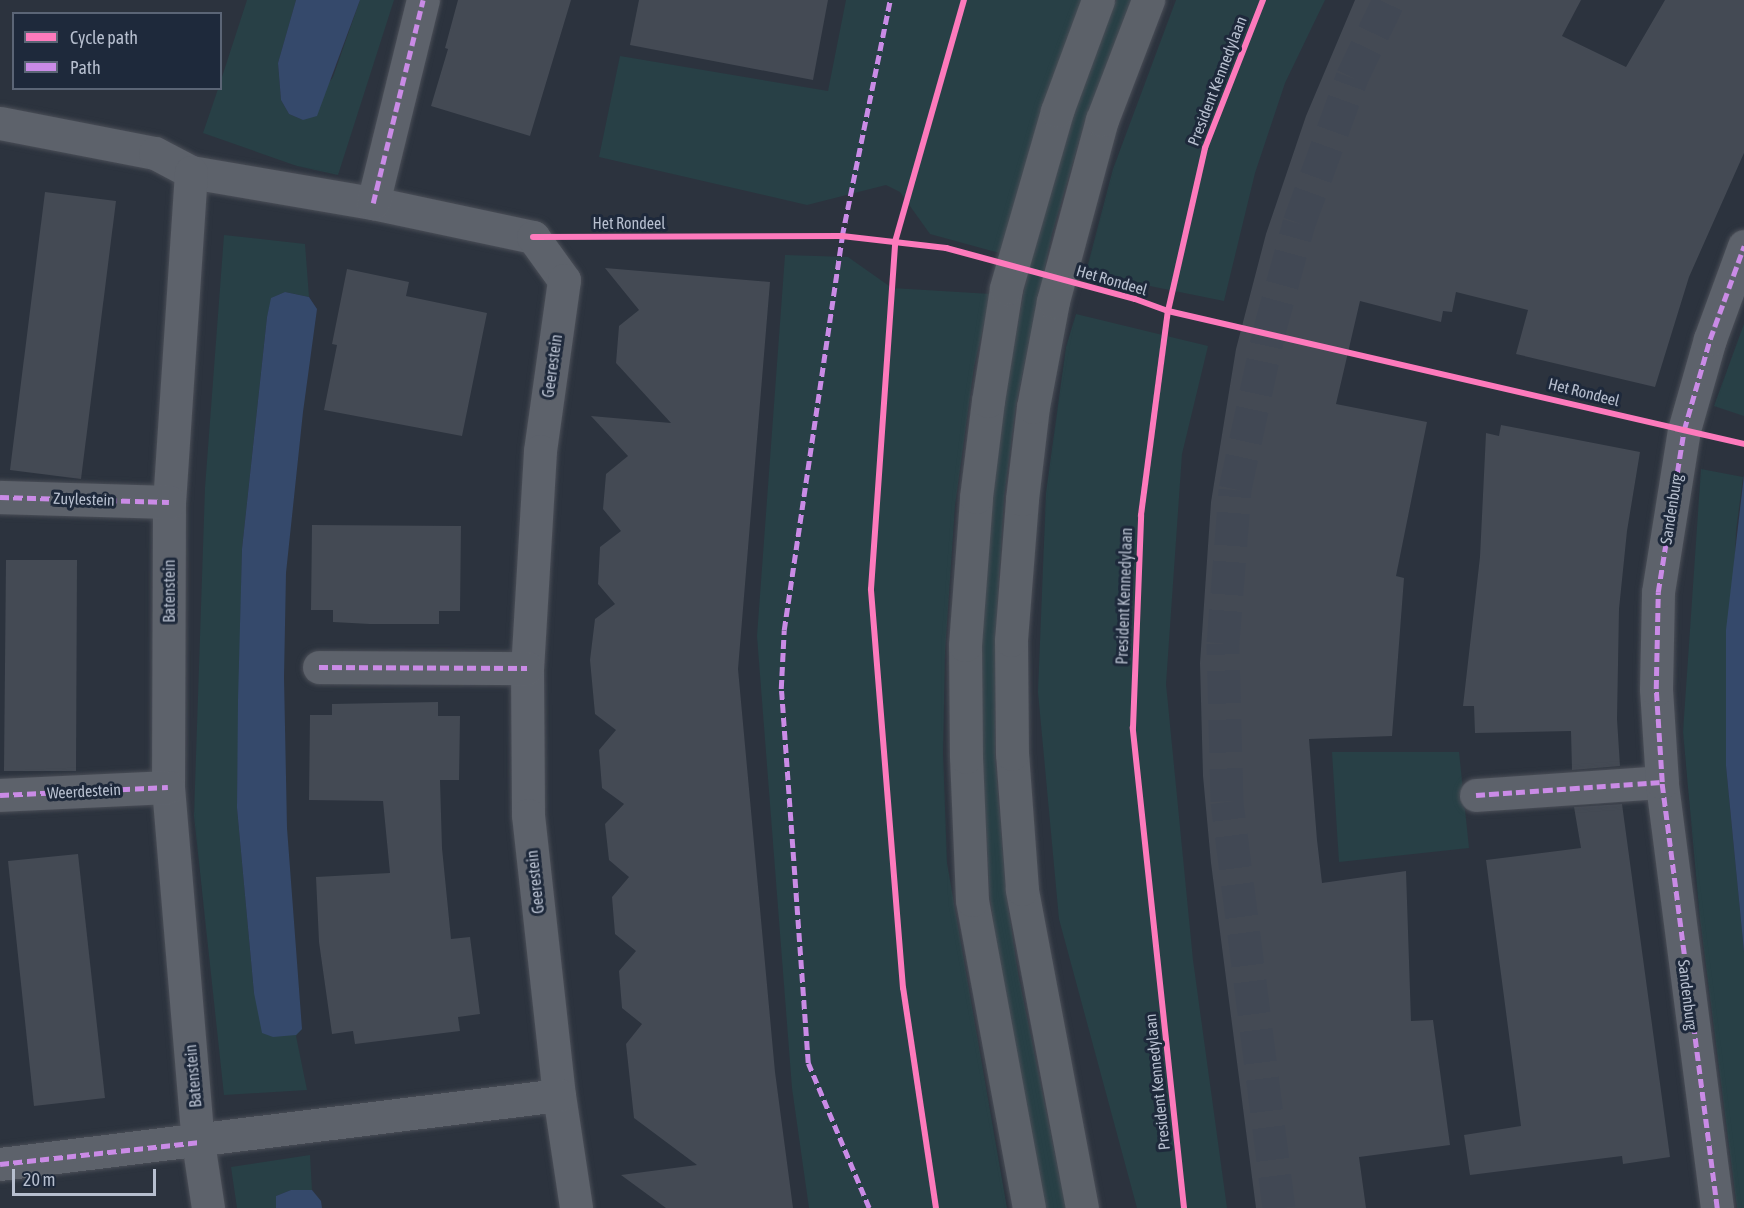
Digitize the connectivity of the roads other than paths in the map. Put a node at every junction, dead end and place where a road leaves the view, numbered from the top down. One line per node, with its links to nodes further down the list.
1 (423, 0): 6 (street)
2 (1098, 0): 21 (street)
3 (1148, 0): 22 (street)
4 (0, 123): 5 (street)
5 (191, 172): 6 (street, Geerestein); 9 (street, Batenstein)
6 (374, 203): 11 (street, Geerestein)
7 (1744, 246): 12 (street, Sandenburg)
8 (0, 497): 9 (street, Zuylestein)
9 (169, 502): 13 (street, Batenstein)
10 (319, 667): 11 (street)
11 (527, 668): 16 (street, Geerestein)
12 (1662, 782): 15 (street); 23 (street, Sandenburg)
13 (168, 787): 14 (street, Weerdestein); 17 (street, Batenstein)
14 (0, 795)
15 (1476, 795)
16 (560, 1095): 17 (street); 20 (street, Geerestein)
17 (198, 1142): 18 (street); 19 (street, Batenstein)
18 (0, 1164)
19 (208, 1208)
20 (576, 1208)
21 (1029, 1208)
22 (1082, 1208)
23 (1717, 1208)

